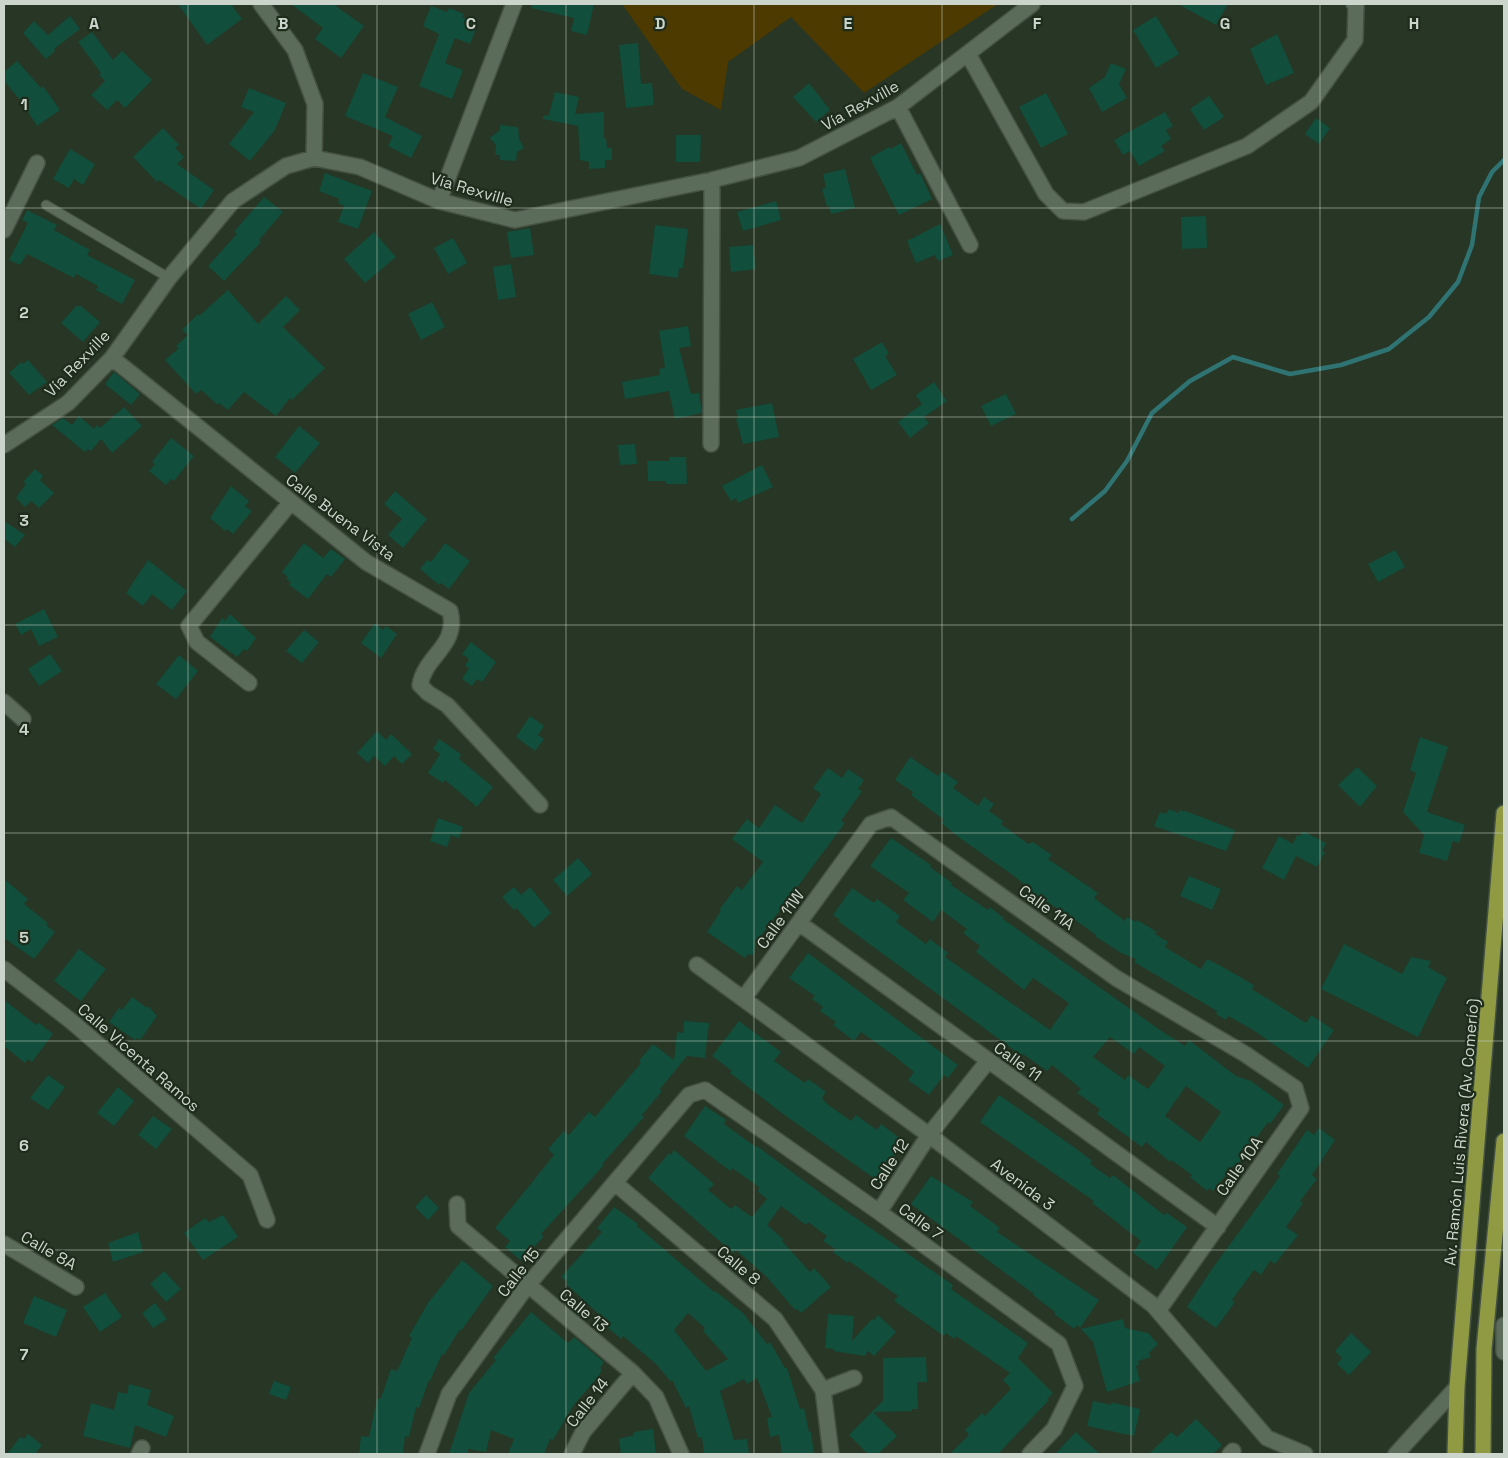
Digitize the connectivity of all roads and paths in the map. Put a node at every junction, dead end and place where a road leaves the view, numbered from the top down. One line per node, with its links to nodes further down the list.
1 (261, 4): 7 (street)
2 (514, 4): 10 (street)
3 (1032, 4): 5 (street, Vía Rexville)
4 (1354, 4): 5 (street)
5 (968, 54): 6 (street, Vía Rexville)
6 (898, 107): 9 (street, Vía Rexville); 13 (street)
7 (314, 158): 10 (street, Vía Rexville); 14 (street, Vía Rexville)
8 (37, 163): 12 (street)
9 (712, 180): 10 (street, Vía Rexville); 16 (street)
10 (439, 201)
11 (46, 204): 14 (lane)
12 (4, 230)
13 (970, 245)
14 (169, 278): 15 (street, Vía Rexville)
15 (112, 358): 17 (street, Vía Rexville); 18 (street, Calle Buena Vista)
16 (711, 444)
17 (4, 445)
18 (291, 502): 19 (street); 22 (street, Calle Buena Vista)
19 (249, 683)
20 (4, 702): 21 (street)
21 (23, 720)
22 (540, 805)
23 (1504, 813): 47 (highway, Av. Ramón Luis Rivera (Av. Comerío))
24 (844, 862): 25 (street, Calle 11W); 29 (street, Calle 11A)
25 (799, 923): 28 (street, Calle 11W); 30 (street, Calle 11)
26 (697, 965): 28 (street, Avenida 3)
27 (4, 969): 37 (street, Calle Vicenta Ramos)
28 (744, 998): 32 (street, Avenida 3)
29 (1245, 1054): 38 (street, Calle 10A)
30 (988, 1062): 32 (street, Calle 12); 38 (street, Calle 11)
31 (661, 1128): 34 (street, Calle 15); 36 (street, Calle 7)
32 (929, 1135): 36 (street, Calle 12); 42 (street, Avenida 3)
33 (1504, 1141): 57 (highway)
34 (615, 1183): 40 (street, Calle 15); 48 (street, Calle 8)
35 (456, 1204): 40 (street, Calle 13)
36 (879, 1212): 53 (street, Calle 7)
37 (267, 1220)
38 (1218, 1227): 42 (street, Calle 10A)
39 (4, 1244): 41 (street, Calle 8A)
40 (527, 1286): 45 (street, Calle 13); 49 (street, Calle 15)
41 (76, 1287)
42 (1158, 1311): 54 (street, Avenida 3)
43 (1504, 1325): 44 (street)
44 (1504, 1352)
45 (633, 1373): 50 (street, Calle 14); 51 (street, Calle 13)
46 (854, 1378): 48 (street)
47 (1457, 1387): 55 (street); 56 (highway, Av. Ramón Luis Rivera (Av. Comerío))
48 (822, 1390): 52 (street, Calle 8)
49 (427, 1454)
50 (572, 1454)
51 (681, 1454)
52 (831, 1454)
53 (1030, 1454)
54 (1305, 1454)
55 (1396, 1454)
56 (1455, 1454)
57 (1483, 1454)

